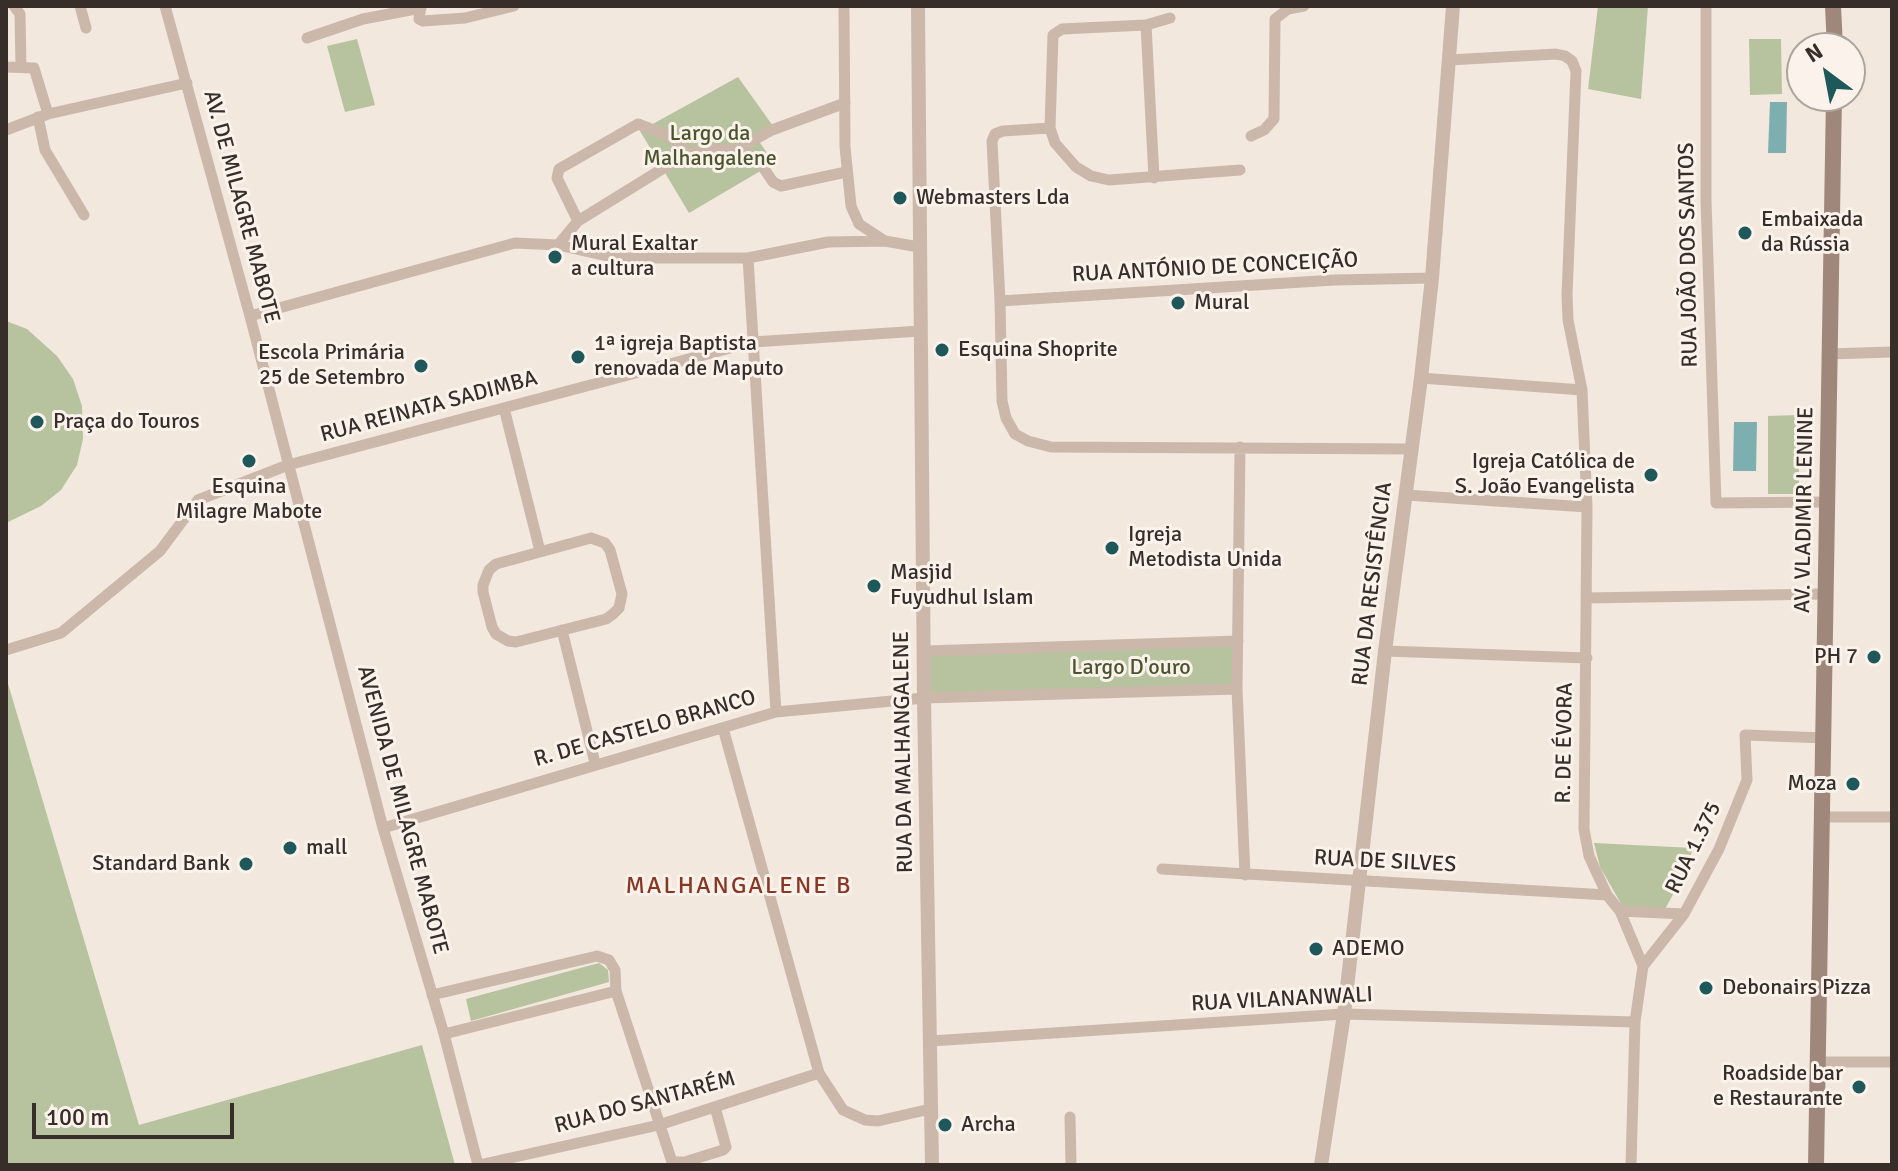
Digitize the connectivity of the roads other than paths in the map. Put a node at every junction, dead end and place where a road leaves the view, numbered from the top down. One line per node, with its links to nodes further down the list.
1 (14, 6): 19 (street)
2 (80, 6): 14 (street)
3 (165, 6): 20 (street, AV. DE MILAGRE MABOTE)
4 (514, 6): 9 (street)
5 (918, 6): 36 (street, RUA DA MALHANGALENE)
6 (1304, 6): 26 (street)
7 (1453, 6): 17 (street, RUA DA RESISTÊNCIA)
8 (1706, 6): 52 (street, RUA JOÃO DOS SANTOS)
9 (421, 7): 16 (street)
10 (844, 9): 21 (street)
11 (1835, 11): 15 (main road)
12 (1170, 18): 13 (street)
13 (1146, 25): 24 (street); 31 (street)
14 (86, 28)
15 (1835, 32)
16 (307, 38)
17 (1449, 60): 38 (street, RUA DA RESISTÊNCIA); 46 (street, R. DE ÉVORA)
18 (6, 67): 19 (street)
19 (21, 67): 23 (street)
20 (187, 83): 23 (street); 40 (street, AV. DE MILAGRE MABOTE)
21 (845, 103): 27 (street); 30 (street)
22 (1834, 112): 44 (main road, AV. VLADIMIR LENINE)
23 (43, 116): 25 (street); 32 (street)
24 (1050, 128): 31 (street); 39 (street)
25 (6, 130)
26 (1251, 136)
27 (736, 150): 28 (street); 30 (street)
28 (688, 153): 33 (street); 33 (street)
29 (1240, 170): 31 (street)
30 (846, 172): 34 (street)
31 (1154, 178)
32 (84, 215)
33 (578, 221): 35 (street)
34 (885, 241): 36 (street); 37 (street)
35 (558, 245): 37 (street); 40 (street)
36 (919, 247): 41 (street, RUA DA MALHANGALENE)
37 (748, 258): 42 (street)
38 (1432, 278): 39 (street, RUA ANTÓNIO DE CONCEIÇÃO); 45 (street, RUA DA RESISTÊNCIA)
39 (1000, 301): 48 (street)
40 (250, 316): 50 (street, AV. DE MILAGRE MABOTE)
41 (920, 335): 42 (street, RUA REINATA SADIMBA); 60 (street, RUA DA MALHANGALENE)
42 (753, 342): 47 (street, RUA REINATA SADIMBA); 65 (street)
43 (1892, 352): 44 (street)
44 (1829, 354): 52 (main road, AV. VLADIMIR LENINE)
45 (1421, 378): 46 (street); 49 (street, RUA DA RESISTÊNCIA)
46 (1582, 390): 53 (street, R. DE ÉVORA)
47 (504, 408): 50 (street, RUA REINATA SADIMBA); 54 (street)
48 (1240, 447): 49 (street); 58 (street)
49 (1412, 449): 51 (street, RUA DA RESISTÊNCIA)
50 (288, 465): 59 (street, RUA REINATA SADIMBA); 71 (street, AVENIDA DE MILAGRE MABOTE)
51 (1406, 495): 53 (street); 61 (street, RUA DA RESISTÊNCIA)
52 (1827, 502): 55 (main road, AV. VLADIMIR LENINE)
53 (1587, 507): 56 (street, R. DE ÉVORA)
54 (540, 551): 57 (street); 57 (street)
55 (1825, 594): 56 (street); 67 (main road, AV. VLADIMIR LENINE)
56 (1587, 598): 62 (street, R. DE ÉVORA)
57 (562, 630): 68 (street)
58 (1238, 641): 60 (street); 63 (street)
59 (6, 650)
60 (925, 651): 64 (street, RUA DA MALHANGALENE)
61 (1385, 651): 62 (street); 74 (street, RUA DA RESISTÊNCIA)
62 (1587, 658): 75 (street, R. DE ÉVORA)
63 (1237, 689): 64 (street); 73 (street)
64 (924, 698): 65 (street, R. DE CASTELO BRANCO); 84 (street, RUA DA MALHANGALENE)
65 (776, 712): 66 (street, R. DE CASTELO BRANCO)
66 (723, 728): 68 (street, R. DE CASTELO BRANCO); 87 (street)
67 (1825, 738): 69 (main road, AV. VLADIMIR LENINE); 77 (street, RUA 1.375)
68 (595, 763): 71 (street, R. DE CASTELO BRANCO)
69 (1822, 817): 70 (street); 85 (main road, AV. VLADIMIR LENINE)
70 (1892, 817)
71 (383, 828): 80 (street, AVENIDA DE MILAGRE MABOTE)
72 (1162, 869): 73 (street, RUA DE SILVES)
73 (1245, 875): 74 (street, RUA DE SILVES)
74 (1360, 880): 75 (street, RUA DE SILVES); 81 (street, RUA DA RESISTÊNCIA)
75 (1607, 895): 76 (street, R. DE ÉVORA)
76 (1620, 911): 77 (street); 78 (street, R. DE ÉVORA)
77 (1684, 914): 78 (street, RUA 1.375)
78 (1643, 966): 82 (street)
79 (616, 991): 80 (street); 83 (street); 91 (street)
80 (432, 995): 83 (street, AVENIDA DE MILAGRE MABOTE)
81 (1344, 1014): 82 (street, RUA VILANANWALI); 84 (street, RUA VILANANWALI); 95 (street, RUA DA RESISTÊNCIA)
82 (1635, 1022): 96 (street)
83 (444, 1034): 92 (street, AVENIDA DE MILAGRE MABOTE)
84 (931, 1041): 89 (street, RUA DA MALHANGALENE)
85 (1816, 1062): 86 (street); 97 (main road, AV. VLADIMIR LENINE)
86 (1892, 1062)
87 (819, 1073): 88 (street, RUA DO SANTARÉM); 89 (street)
88 (715, 1107): 91 (street, RUA DO SANTARÉM); 91 (street)
89 (930, 1109): 93 (street, RUA DA MALHANGALENE)
90 (1070, 1117): 94 (street)
91 (659, 1125): 92 (street, RUA DO SANTARÉM)
92 (479, 1165)
93 (932, 1165)
94 (1071, 1165)
95 (1321, 1165)
96 (1631, 1165)
97 (1816, 1165)

